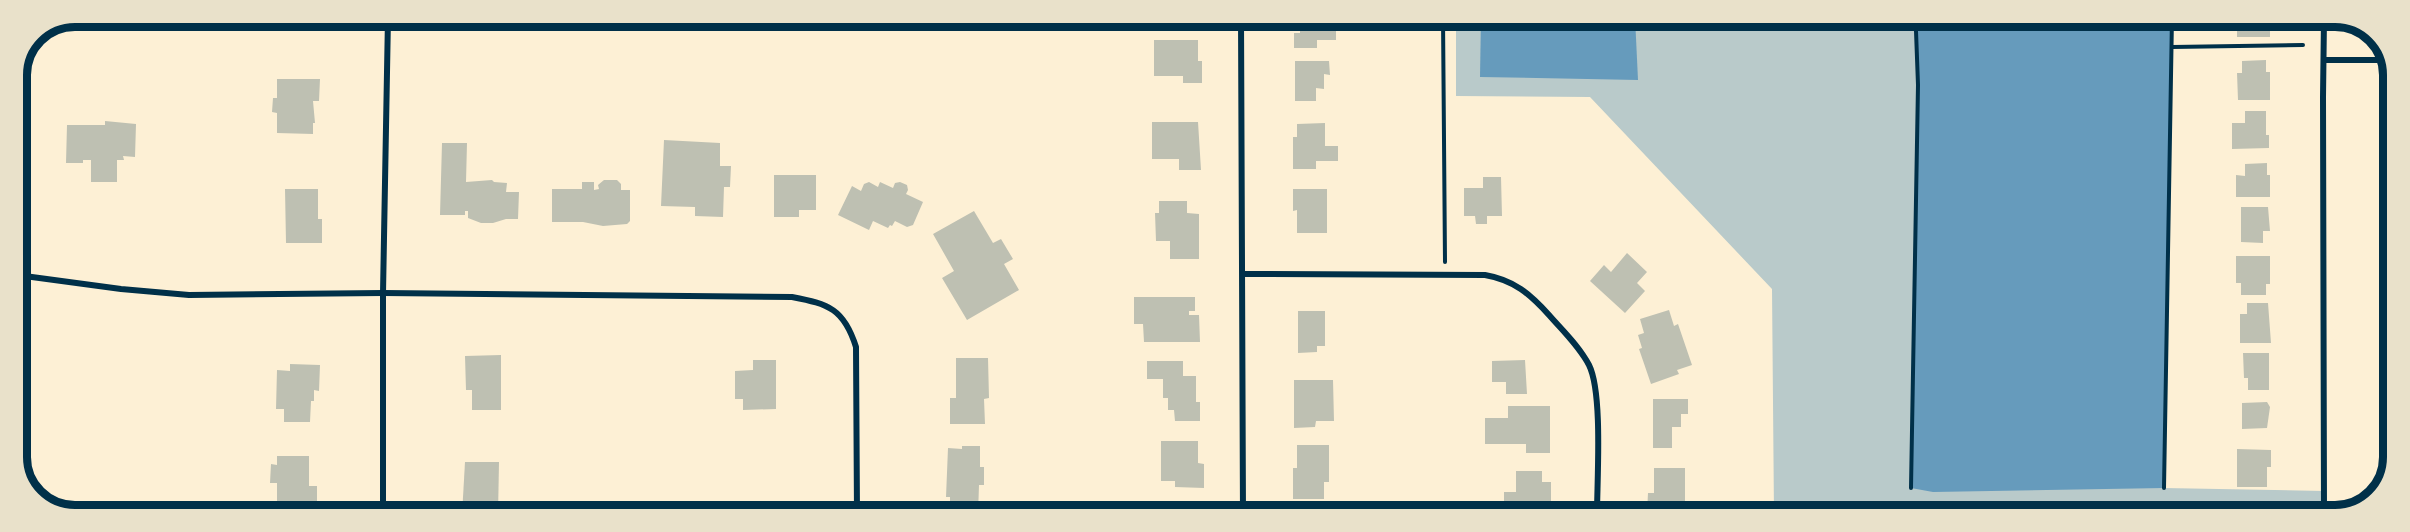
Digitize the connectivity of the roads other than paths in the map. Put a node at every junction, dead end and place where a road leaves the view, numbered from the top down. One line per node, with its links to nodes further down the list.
1 (388, 27): 8 (street)
2 (1241, 27): 6 (street)
3 (2325, 27): 4 (street)
4 (2324, 60): 5 (street); 13 (street)
5 (2380, 60)
6 (1243, 274): 11 (street); 12 (street)
7 (27, 276): 8 (street)
8 (383, 292): 9 (street); 10 (street)
9 (383, 505)
10 (857, 505)
11 (1243, 505)
12 (1597, 505)
13 (2324, 505)

